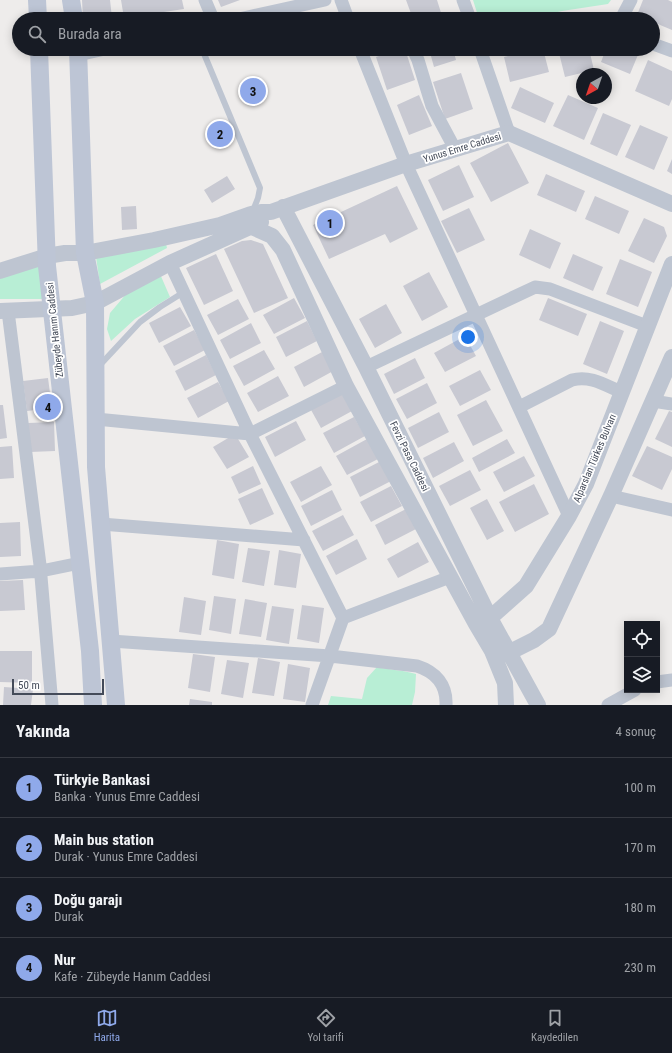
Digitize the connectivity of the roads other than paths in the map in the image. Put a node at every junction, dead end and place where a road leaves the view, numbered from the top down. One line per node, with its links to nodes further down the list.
1 (37, 0): 8 (main road)
2 (71, 0): 9 (main road)
3 (205, 0): 10 (street)
4 (324, 0): 11 (street)
5 (341, 0): 12 (street)
6 (464, 0): 13 (street)
7 (631, 0): 14 (street)
8 (38, 12)
9 (73, 12)
10 (210, 12)
11 (270, 12)
12 (345, 12)
13 (468, 12)
14 (625, 12)
15 (660, 47): 16 (street)
16 (672, 51)
17 (39, 56): 30 (main road, Zübeyde Hanım Caddesi)
18 (78, 56): 29 (main road)
19 (205, 56): 28 (lane)
20 (363, 56): 25 (street)
21 (416, 56): 24 (street)
22 (482, 56): 23 (street)
23 (508, 133): 24 (street, Yunus Emre Caddesi); 26 (street, Yunus Emre Caddesi)
24 (455, 149): 25 (street, Yunus Emre Caddesi)
25 (406, 164): 27 (street, Yunus Emre Caddesi); 38 (street)
26 (672, 204)
27 (277, 209): 28 (street); 41 (street, Fevzi Pasa Caddesi)
28 (252, 221): 29 (street); 31 (street); 43 (street, Fevzi Pasa Caddesi)
29 (86, 253): 30 (street); 35 (main road)
30 (47, 256): 33 (street); 36 (main road, Zübeyde Hanım Caddesi)
31 (170, 263): 34 (street); 35 (street)
32 (672, 264): 39 (street, Alparslan Türkes Bulvarı)
33 (0, 271)
34 (184, 292): 42 (lane); 49 (street)
35 (95, 303): 36 (street); 42 (main road)
36 (52, 310): 37 (street); 55 (main road, Zübeyde Hanım Caddesi)
37 (4, 311): 56 (street)
38 (476, 316): 39 (street); 41 (street); 47 (street)
39 (648, 326): 44 (street, Alparslan Türkes Bulvarı)
40 (672, 357): 45 (street)
41 (366, 367): 60 (street, Fevzi Pasa Caddesi)
42 (95, 371): 48 (main road)
43 (346, 386): 49 (street); 58 (street, Fevzi Pasa Caddesi)
44 (622, 392): 47 (street); 52 (street, Alparslan Türkes Bulvarı)
45 (653, 401): 46 (street); 50 (street)
46 (672, 404)
47 (519, 407): 52 (street)
48 (96, 419): 49 (street); 53 (main road)
49 (250, 434): 54 (street)
50 (611, 496): 51 (street); 62 (street)
51 (672, 510)
52 (569, 516): 60 (street, Alparslan Türkes Bulvarı)
53 (101, 524): 54 (street); 61 (main road)
54 (304, 540): 59 (street)
55 (80, 563): 56 (street); 68 (main road, Zübeyde Hanım Caddesi)
56 (41, 571): 57 (street); 67 (street)
57 (0, 574)
58 (450, 577): 59 (street); 60 (street, Fevzi Pasa Caddesi)
59 (343, 618): 63 (street)
60 (483, 621): 62 (street, Fevzi Pasa Caddesi)
61 (111, 641): 63 (street); 69 (main road)
62 (500, 652): 72 (street); 73 (street, Fevzi Pasa Caddesi)
63 (330, 656): 70 (street); 71 (street)
64 (672, 680): 65 (street)
65 (660, 682)
66 (630, 693): 74 (street)
67 (52, 705)
68 (92, 705)
69 (116, 705)
70 (312, 705)
71 (446, 705)
72 (506, 705)
73 (538, 705)
74 (608, 705)

